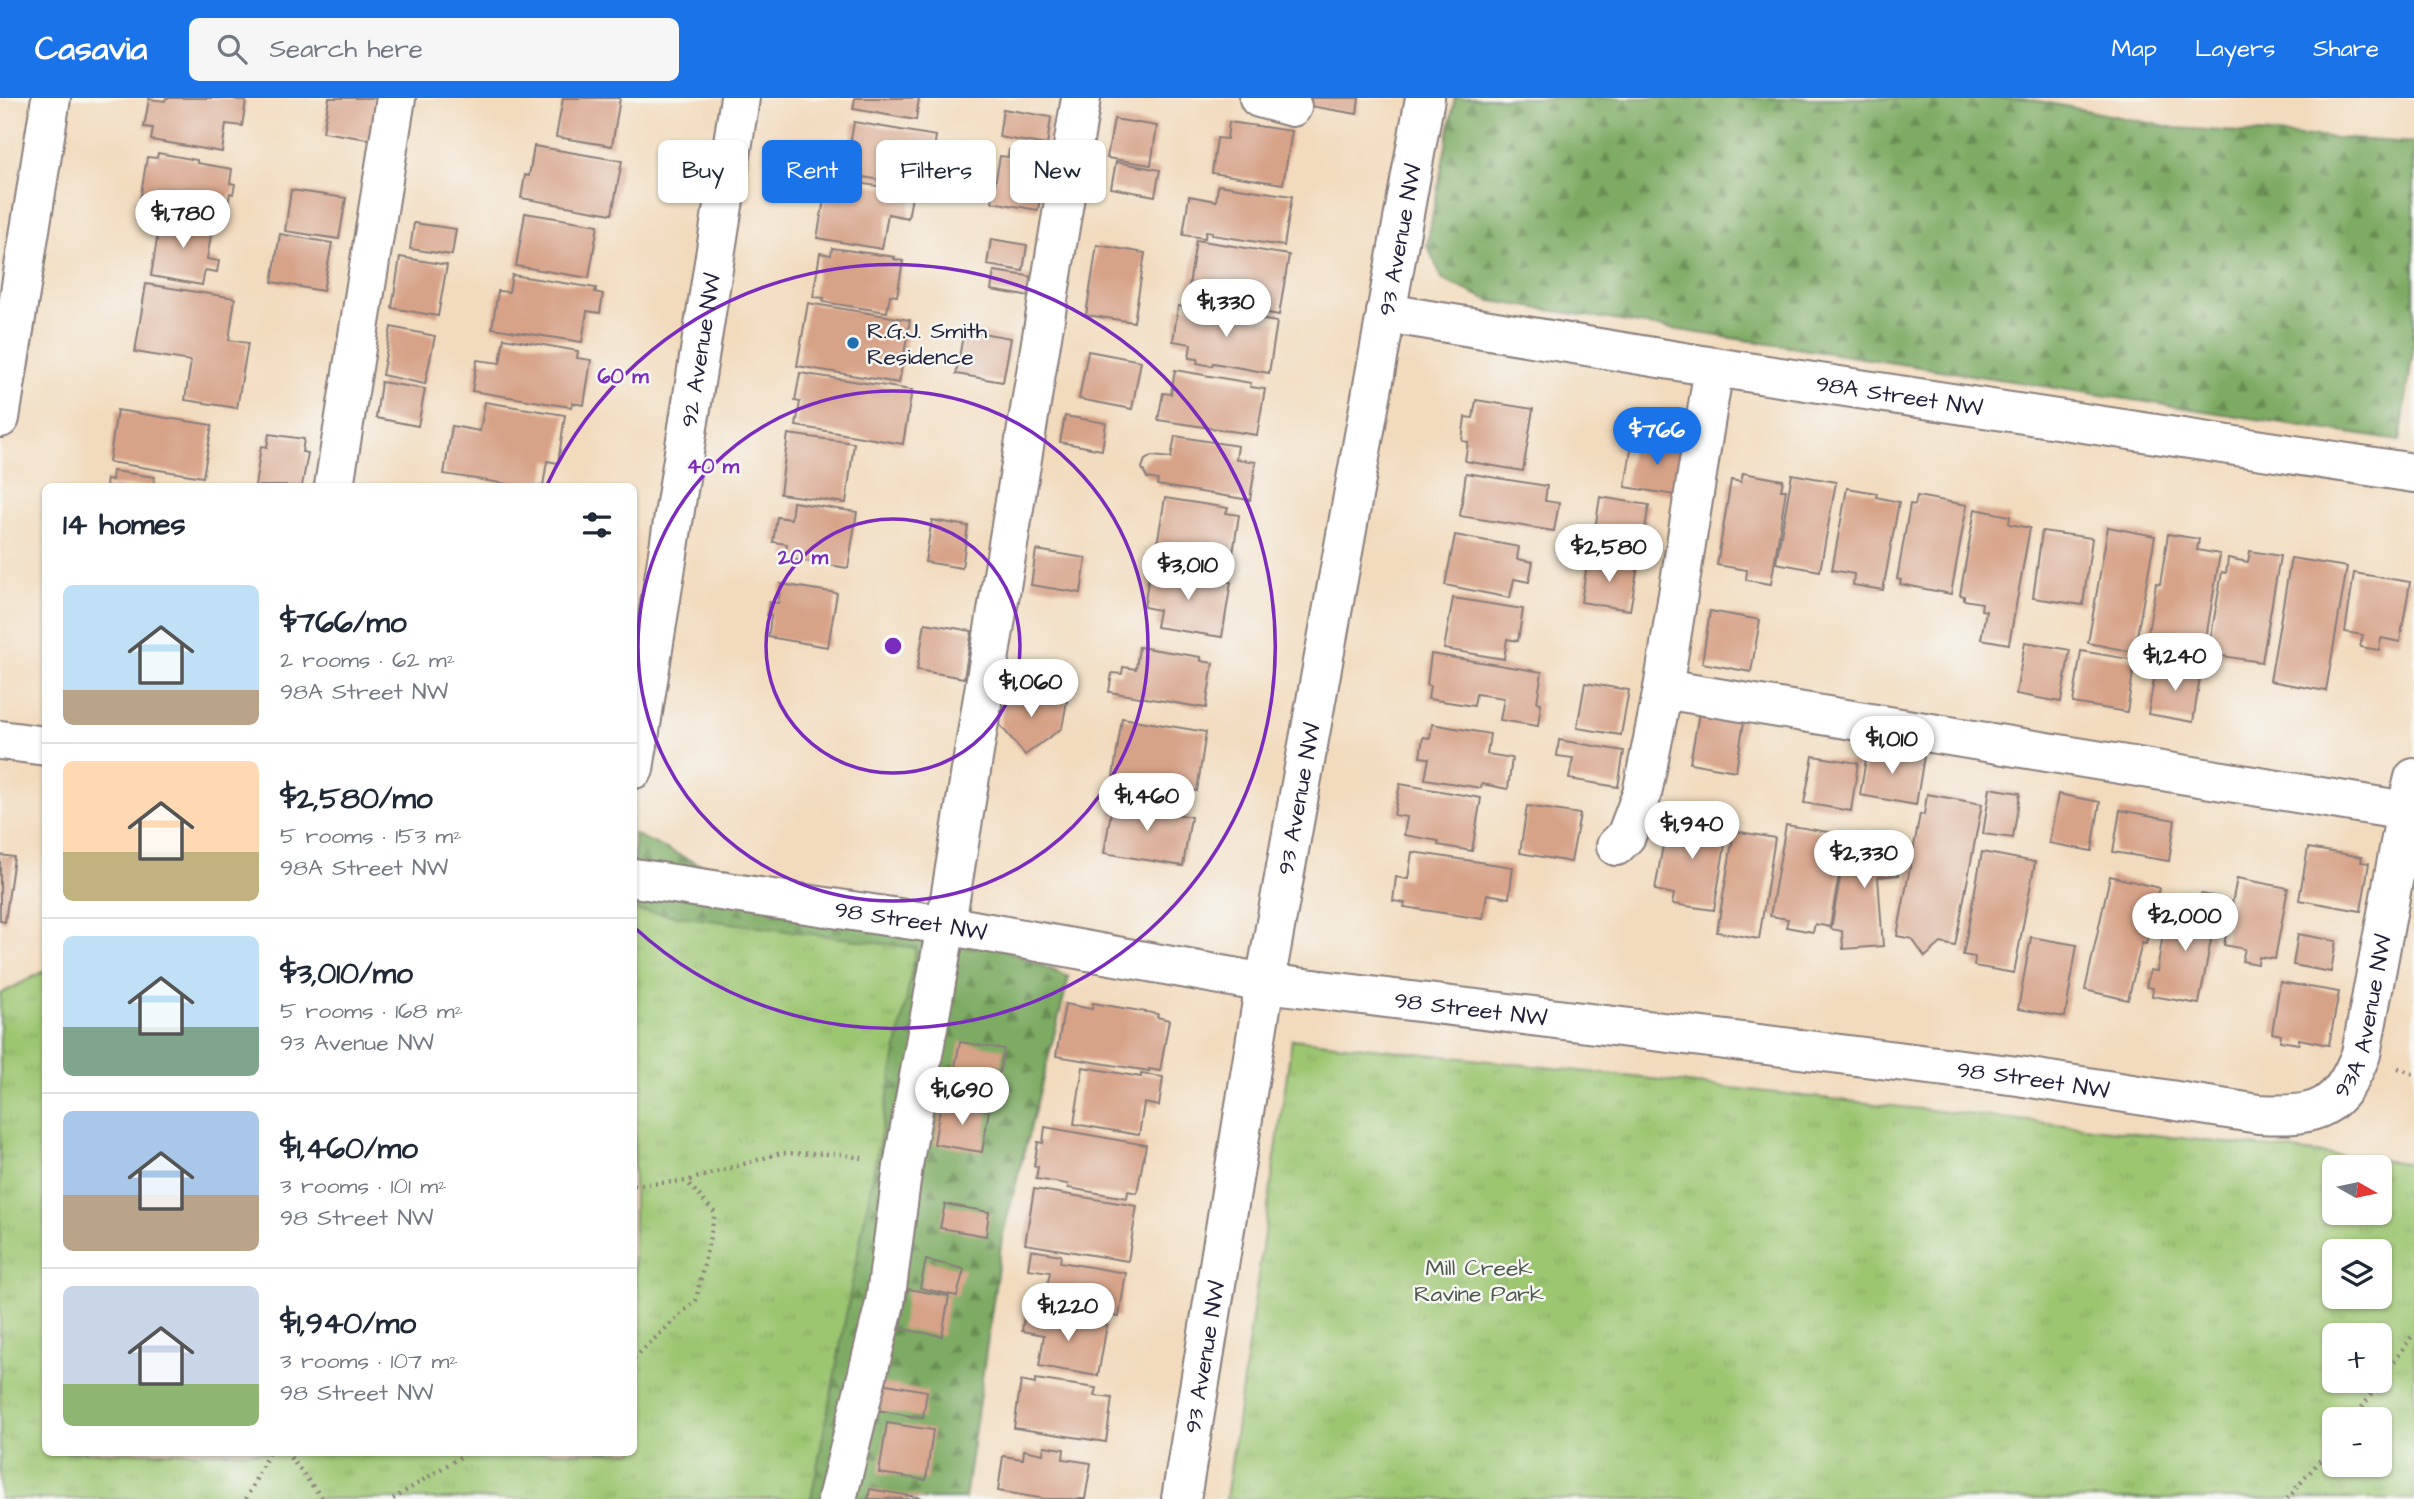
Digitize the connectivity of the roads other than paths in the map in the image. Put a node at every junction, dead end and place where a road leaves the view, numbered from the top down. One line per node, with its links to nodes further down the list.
1 (51, 98): 8 (street)
2 (396, 98): 10 (street)
3 (740, 98): 14 (street, 92 Avenue NW)
4 (1081, 98): 18 (street)
5 (1425, 98): 6 (street, 93 Avenue NW)
6 (1387, 313): 7 (street, 98A Street NW); 19 (street, 93 Avenue NW)
7 (1714, 367): 9 (street, 98A Street NW); 11 (street)
8 (0, 418)
9 (2414, 473)
10 (334, 483)
11 (1663, 689): 15 (street); 16 (street)
12 (0, 740): 13 (street)
13 (42, 745)
14 (637, 750)
15 (2410, 794): 20 (street, 93A Avenue NW)
16 (1616, 846)
17 (637, 878): 18 (street, 98 Street NW)
18 (945, 925): 19 (street, 98 Street NW); 21 (street)
19 (1265, 983): 20 (street, 98 Street NW); 22 (street, 93 Avenue NW)
20 (2312, 1111)
21 (837, 1499)
22 (1181, 1499)

